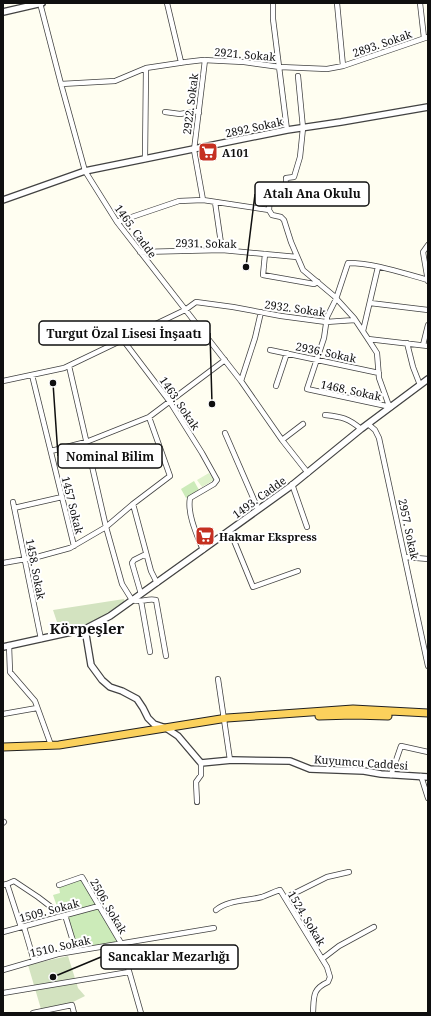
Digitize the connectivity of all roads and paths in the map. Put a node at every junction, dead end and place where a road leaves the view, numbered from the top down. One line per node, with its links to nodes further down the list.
1 (41, 3): 6 (street); 14 (street, 1465. Cadde)
2 (167, 3): 9 (street)
3 (273, 3): 11 (street)
4 (337, 3): 10 (street)
5 (420, 3): 7 (street)
6 (3, 12)
7 (426, 38): 10 (street, 2893. Sokak)
8 (205, 60): 9 (street, 2921. Sokak); 11 (street, 2921. Sokak); 17 (street, 2922. Sokak)
9 (181, 62): 12 (street, 2921. Sokak)
10 (343, 66): 11 (street, 2921. Sokak)
11 (280, 67): 19 (street)
12 (146, 68): 14 (street); 21 (street)
13 (298, 76): 18 (street)
14 (61, 84): 22 (street, 1465. Cadde)
15 (428, 107): 18 (street, 2892 Sokak)
16 (165, 112): 17 (street)
17 (199, 112): 20 (street, 2922. Sokak)
18 (303, 128): 19 (street, 2892 Sokak); 26 (street)
19 (287, 130): 20 (street, 2892 Sokak)
20 (194, 150): 21 (street, 2892 Sokak); 24 (street, 2922. Sokak)
21 (145, 159): 22 (street, 2892 Sokak)
22 (85, 171): 23 (street); 27 (street, 1465. Cadde)
23 (3, 200)
24 (203, 200): 25 (street); 27 (street)
25 (215, 202): 26 (street); 29 (street)
26 (269, 210): 32 (street)
27 (117, 222): 30 (street, 1465. Cadde)
28 (428, 245): 34 (street)
29 (222, 250): 30 (street, 2931. Sokak); 31 (street, 2931. Sokak)
30 (140, 252): 38 (street, 1465. Cadde)
31 (264, 254): 32 (street, 2931. Sokak); 35 (street)
32 (297, 257): 35 (street)
33 (378, 268): 34 (street); 36 (street); 37 (street)
34 (428, 281)
35 (318, 282): 36 (street)
36 (336, 299): 41 (street); 42 (street)
37 (370, 303): 39 (street); 44 (street)
38 (185, 310): 40 (street, 2932. Sokak); 46 (street, 2932. Sokak); 52 (street, 1465. Cadde)
39 (428, 310)
40 (261, 312): 42 (street, 2932. Sokak); 58 (street)
41 (355, 320): 42 (street, 2932. Sokak); 44 (street)
42 (326, 322): 51 (street)
43 (428, 325): 48 (street)
44 (363, 331): 45 (street)
45 (368, 339): 47 (street); 54 (street)
46 (123, 340): 53 (street, 2932. Sokak); 61 (street, 1463. Sokak)
47 (407, 343): 48 (street); 59 (street)
48 (426, 346)
49 (270, 350): 50 (street, 2936. Sokak)
50 (287, 353): 51 (street, 2936. Sokak); 60 (street)
51 (316, 359): 54 (street, 2936. Sokak); 62 (street, 1468. Sokak)
52 (224, 360): 58 (street, 1465. Cadde); 61 (street)
53 (69, 366): 55 (street, 2932. Sokak); 70 (street)
54 (378, 373): 62 (street)
55 (32, 375): 57 (street, 2932. Sokak); 71 (street, 1457 Sokak)
56 (428, 379): 59 (street, 1493. Cadde)
57 (3, 381)
58 (241, 381): 69 (street, 1465. Cadde)
59 (420, 385): 62 (street, 1493. Cadde)
60 (276, 386)
61 (170, 402): 64 (street); 81 (street, 1463. Sokak)
62 (391, 407): 66 (street, 1493. Cadde)
63 (325, 415): 67 (street)
64 (149, 417): 70 (street); 75 (street)
65 (303, 424): 69 (street)
66 (368, 424): 67 (street, 1493. Cadde); 83 (street, 2957. Sokak)
67 (361, 429): 72 (street, 1493. Cadde)
68 (226, 433): 76 (street)
69 (282, 440): 72 (street, 1465. Cadde)
70 (86, 442): 71 (street); 77 (street)
71 (51, 451): 74 (street, 1457 Sokak)
72 (308, 473): 73 (street, 1493. Cadde)
73 (292, 484): 76 (street, 1493. Cadde); 78 (street)
74 (62, 497): 80 (street, 1457 Sokak); 84 (street, 1458. Sokak)
75 (133, 504): 77 (street); 82 (street)
76 (258, 509): 79 (street, 1493. Cadde)
77 (106, 527): 80 (street); 90 (street)
78 (307, 527)
79 (230, 530): 81 (street, 1493. Cadde); 87 (street)
80 (74, 546): 84 (street)
81 (203, 550): 88 (street, 1493. Cadde)
82 (146, 554): 88 (street); 89 (street)
83 (405, 557): 85 (street); 97 (street, 2957. Sokak)
84 (26, 559): 86 (street); 93 (street, 1458. Sokak)
85 (428, 559)
86 (3, 563)
87 (298, 571)
88 (157, 582): 89 (street, 1493. Cadde)
89 (141, 594): 90 (street, 1493. Cadde)
90 (132, 600): 91 (street); 92 (street, 1493. Cadde)
91 (142, 601): 95 (street); 96 (street)
92 (85, 629): 93 (street, 1493. Cadde); 104 (street)
93 (41, 639): 94 (street, 1493. Cadde)
94 (6, 646): 99 (street)
95 (150, 652)
96 (166, 656)
97 (428, 666)
98 (218, 679): 103 (street)
99 (37, 708): 101 (street); 105 (street)
100 (428, 713): 103 (highway)
101 (3, 714)
102 (428, 717): 103 (highway)
103 (225, 720): 104 (highway); 109 (street)
104 (168, 730): 105 (highway); 107 (highway); 110 (street)
105 (51, 745): 106 (highway)
106 (3, 747)
107 (3, 750)
108 (428, 752): 111 (street)
109 (230, 760): 110 (street, Kuyumcu Caddesi); 111 (street, Kuyumcu Caddesi)
110 (201, 763): 115 (street)
111 (392, 775): 112 (street, Kuyumcu Caddesi)
112 (421, 776): 113 (street, Kuyumcu Caddesi); 114 (street)
113 (428, 777)
114 (428, 798)
115 (197, 802)
116 (349, 872): 119 (street)
117 (5, 884): 121 (street); 124 (street)
118 (59, 885): 120 (street, 2506. Sokak)
119 (285, 898): 122 (street, 1524. Sokak); 130 (street, 1524. Sokak)
120 (99, 906): 123 (street, 1509. Sokak); 128 (street, 2506. Sokak)
121 (55, 910)
122 (216, 910)
123 (65, 916): 124 (street, 1509. Sokak); 129 (street)
124 (22, 927): 127 (street, 1509. Sokak); 131 (street)
125 (374, 927): 130 (street)
126 (214, 928): 128 (street)
127 (3, 932)
128 (121, 943): 129 (street, 1510. Sokak); 133 (street, 2506. Sokak)
129 (76, 951): 131 (street, 1510. Sokak)
130 (322, 959): 138 (street, 1524. Sokak)
131 (34, 961): 132 (street, 1510. Sokak)
132 (3, 970)
133 (129, 972): 134 (street); 137 (street, 2506. Sokak)
134 (3, 993)
135 (33, 1013): 136 (street)
136 (74, 1013)
137 (141, 1013)
138 (312, 1013)

